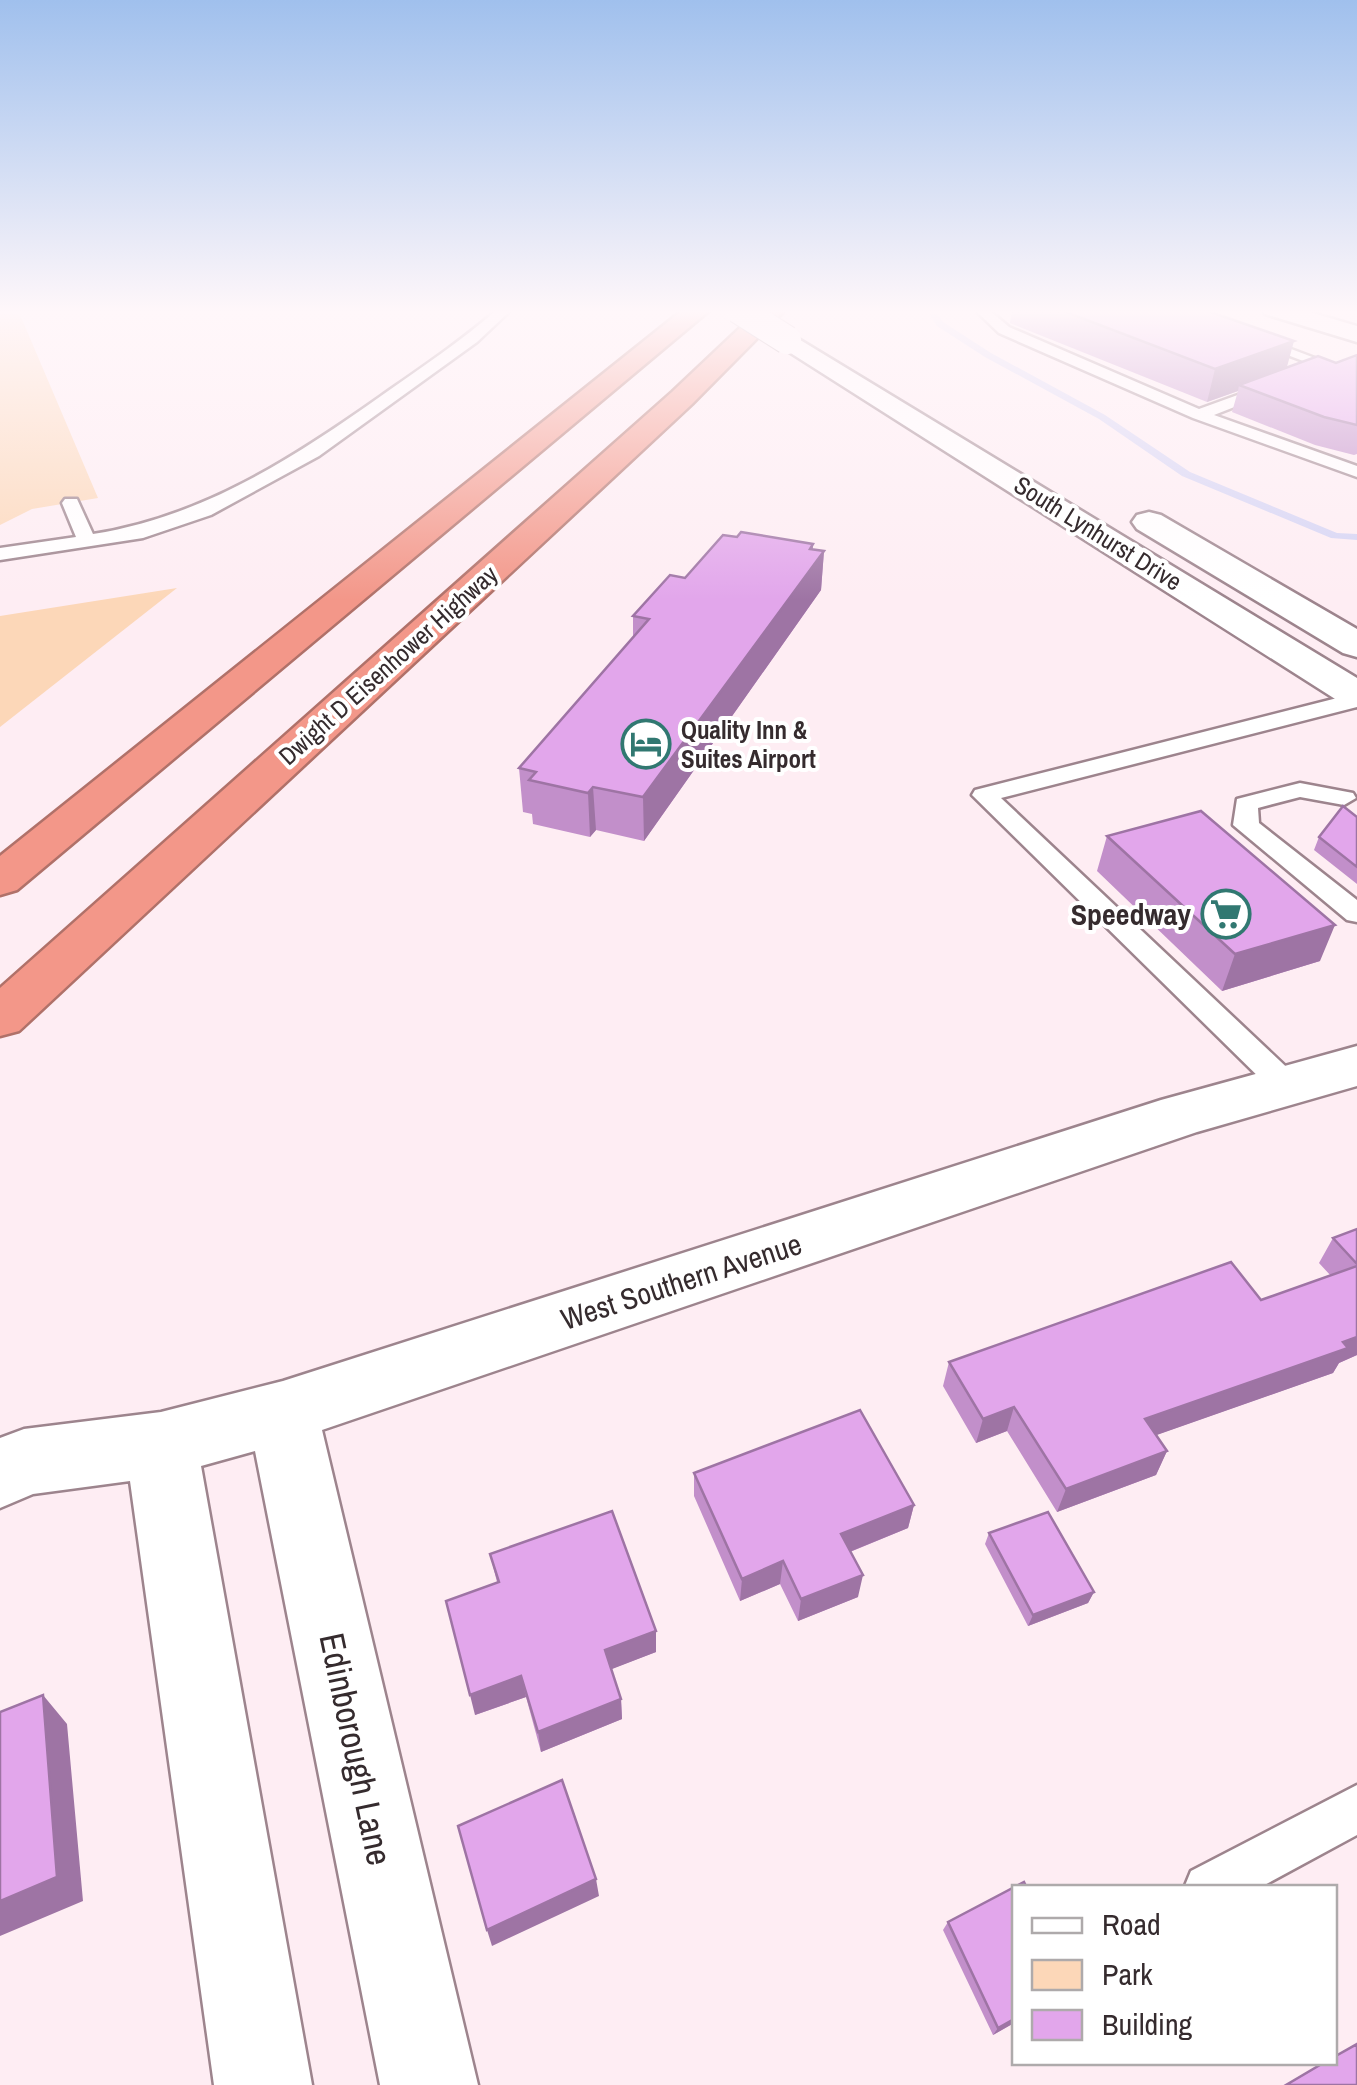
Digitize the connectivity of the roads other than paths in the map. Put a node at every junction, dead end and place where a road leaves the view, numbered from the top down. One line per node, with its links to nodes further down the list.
1 (376, 406): 11 (lane)
2 (579, 406): 19 (highway)
3 (673, 406): 22 (highway, Dwight D Eisenhower Highway)
4 (922, 406): 14 (main road, South Lynhurst Drive)
5 (1179, 406): 7 (lane)
6 (1222, 406): 7 (lane)
7 (1199, 415): 8 (lane)
8 (1357, 472)
9 (1115, 502): 13 (main road, South Lynhurst Drive)
10 (71, 503): 11 (lane)
11 (88, 542): 12 (lane)
12 (0, 554)
13 (1357, 645)
14 (1357, 698): 24 (lane)
15 (1353, 800): 17 (lane)
16 (1311, 848): 17 (lane)
17 (1284, 856): 20 (lane)
18 (1346, 875): 20 (lane)
19 (0, 880)
20 (1319, 884): 21 (lane)
21 (1357, 914)
22 (0, 1018)
23 (1357, 1066): 24 (main road, West Southern Avenue)
24 (1287, 1086): 25 (main road, West Southern Avenue)
25 (283, 1412): 26 (main road, West Southern Avenue); 31 (main road, Edinborough Lane)
26 (161, 1444): 27 (main road, West Southern Avenue); 30 (main road)
27 (0, 1474)
28 (1357, 1809): 29 (lane)
29 (1214, 1885)
30 (264, 2085)
31 (428, 2085)

